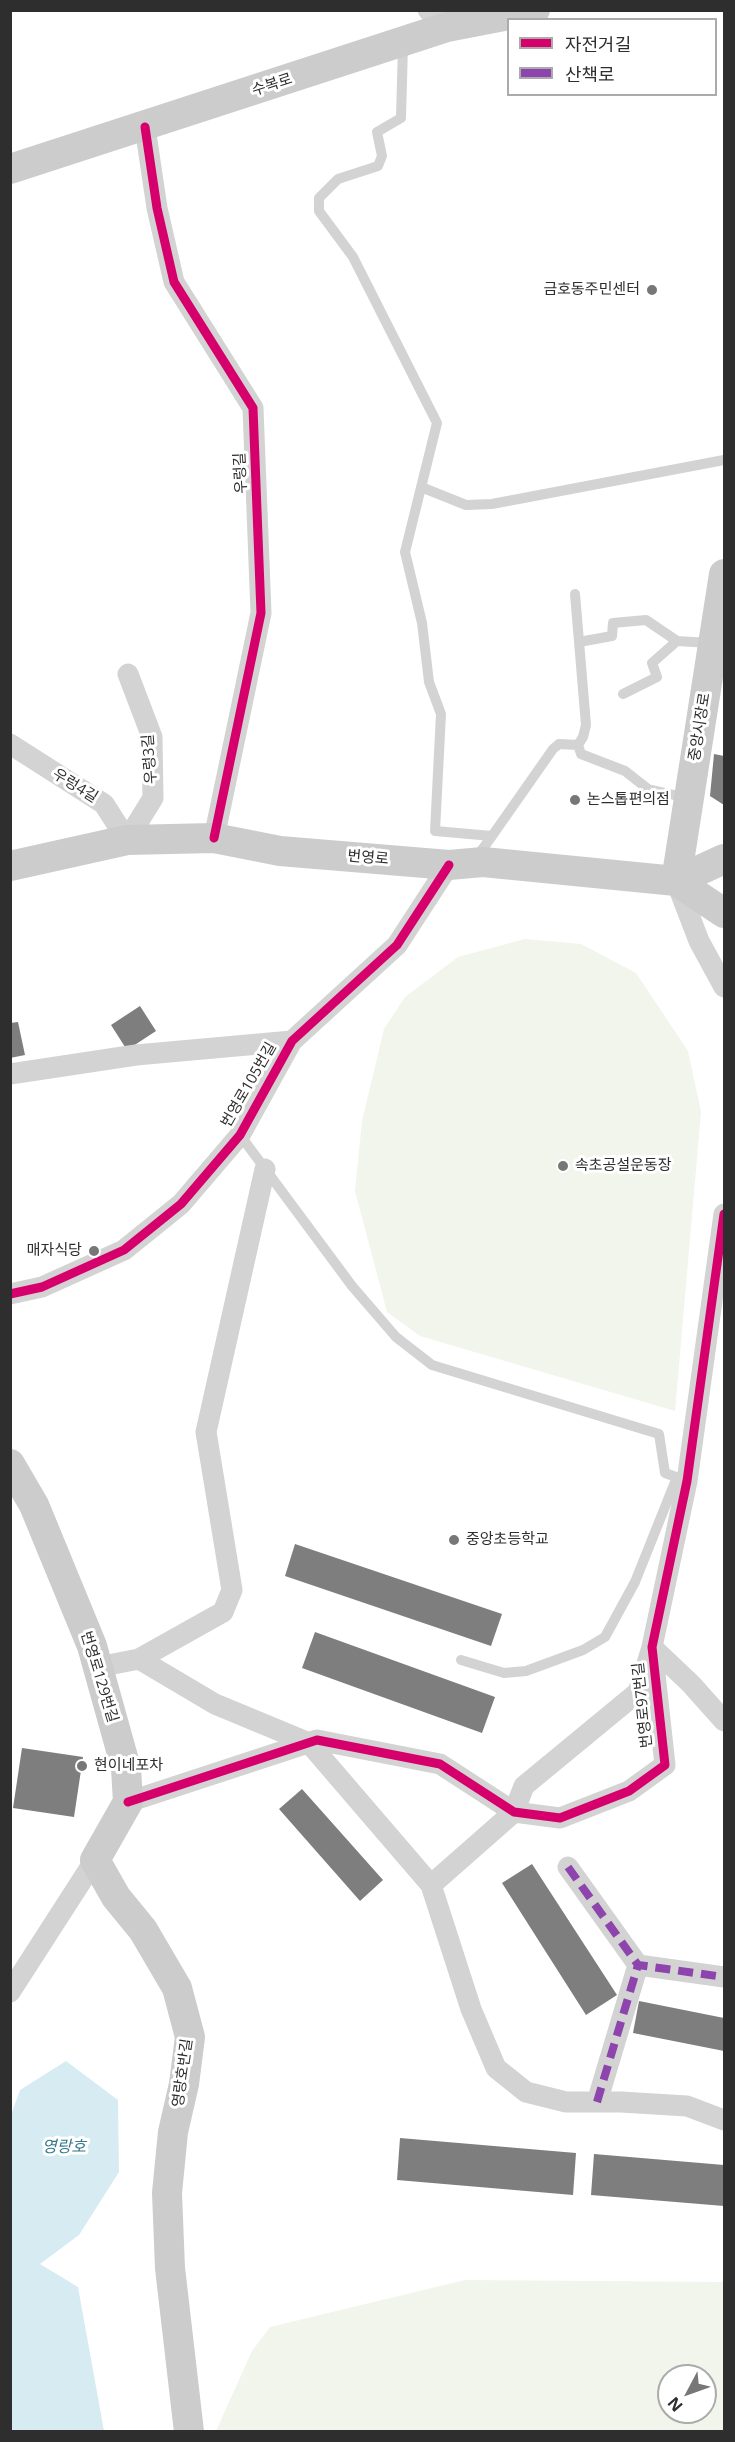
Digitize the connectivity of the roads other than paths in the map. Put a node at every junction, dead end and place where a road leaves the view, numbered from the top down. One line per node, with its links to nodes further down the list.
1 (535, 10): 2 (street, 수복로)
2 (438, 19): 3 (street, 수복로)
3 (403, 42): 4 (street, 수복로); 7 (lane)
4 (145, 127): 5 (street, 수복로); 19 (street, 우렁길)
5 (10, 169)
6 (724, 460): 7 (lane)
7 (421, 487): 18 (lane)
8 (724, 574): 12 (street, 중앙시장로)
9 (575, 594): 11 (lane)
10 (677, 641): 11 (lane); 12 (lane); 14 (lane)
11 (579, 642): 16 (lane)
12 (713, 644): 17 (street, 중앙시장로)
13 (128, 674): 20 (street, 우렁3길)
14 (623, 694)
15 (10, 744): 20 (street, 우렁4길)
16 (578, 745): 17 (lane); 18 (lane)
17 (689, 798): 24 (street, 중앙시장로)
18 (492, 836): 22 (lane)
19 (214, 838): 20 (street, 번영로); 22 (street, 번영로)
20 (127, 840): 23 (street, 번영로)
21 (724, 859): 24 (street)
22 (460, 864): 24 (street, 번영로); 27 (street, 번영로105번길)
23 (10, 866)
24 (676, 881): 25 (street); 26 (street)
25 (724, 914)
26 (724, 987)
27 (292, 1041): 28 (street); 29 (street, 번영로105번길)
28 (10, 1074)
29 (240, 1135): 30 (lane); 32 (street, 번영로105번길)
30 (265, 1169): 34 (lane); 36 (street)
31 (724, 1214): 34 (street, 번영로97번길)
32 (10, 1294)
33 (10, 1464): 38 (street, 번영로129번길)
34 (682, 1479): 35 (street, 번영로97번길); 37 (lane)
35 (652, 1647): 39 (street); 42 (street); 42 (street, 번영로97번길)
36 (139, 1659): 38 (street); 40 (street)
37 (462, 1660)
38 (98, 1667): 41 (street, 번영로129번길)
39 (724, 1721)
40 (309, 1743): 41 (street, 번영로97번길); 42 (street, 번영로97번길); 45 (street)
41 (128, 1802): 43 (street)
42 (514, 1812): 45 (street)
43 (95, 1860): 48 (street); 51 (street, 영랑호반길)
44 (568, 1867): 46 (street)
45 (431, 1885): 49 (street)
46 (638, 1965): 47 (street); 49 (street)
47 (724, 1977)
48 (10, 1992)
49 (597, 2102): 50 (street)
50 (724, 2120)
51 (189, 2432)

